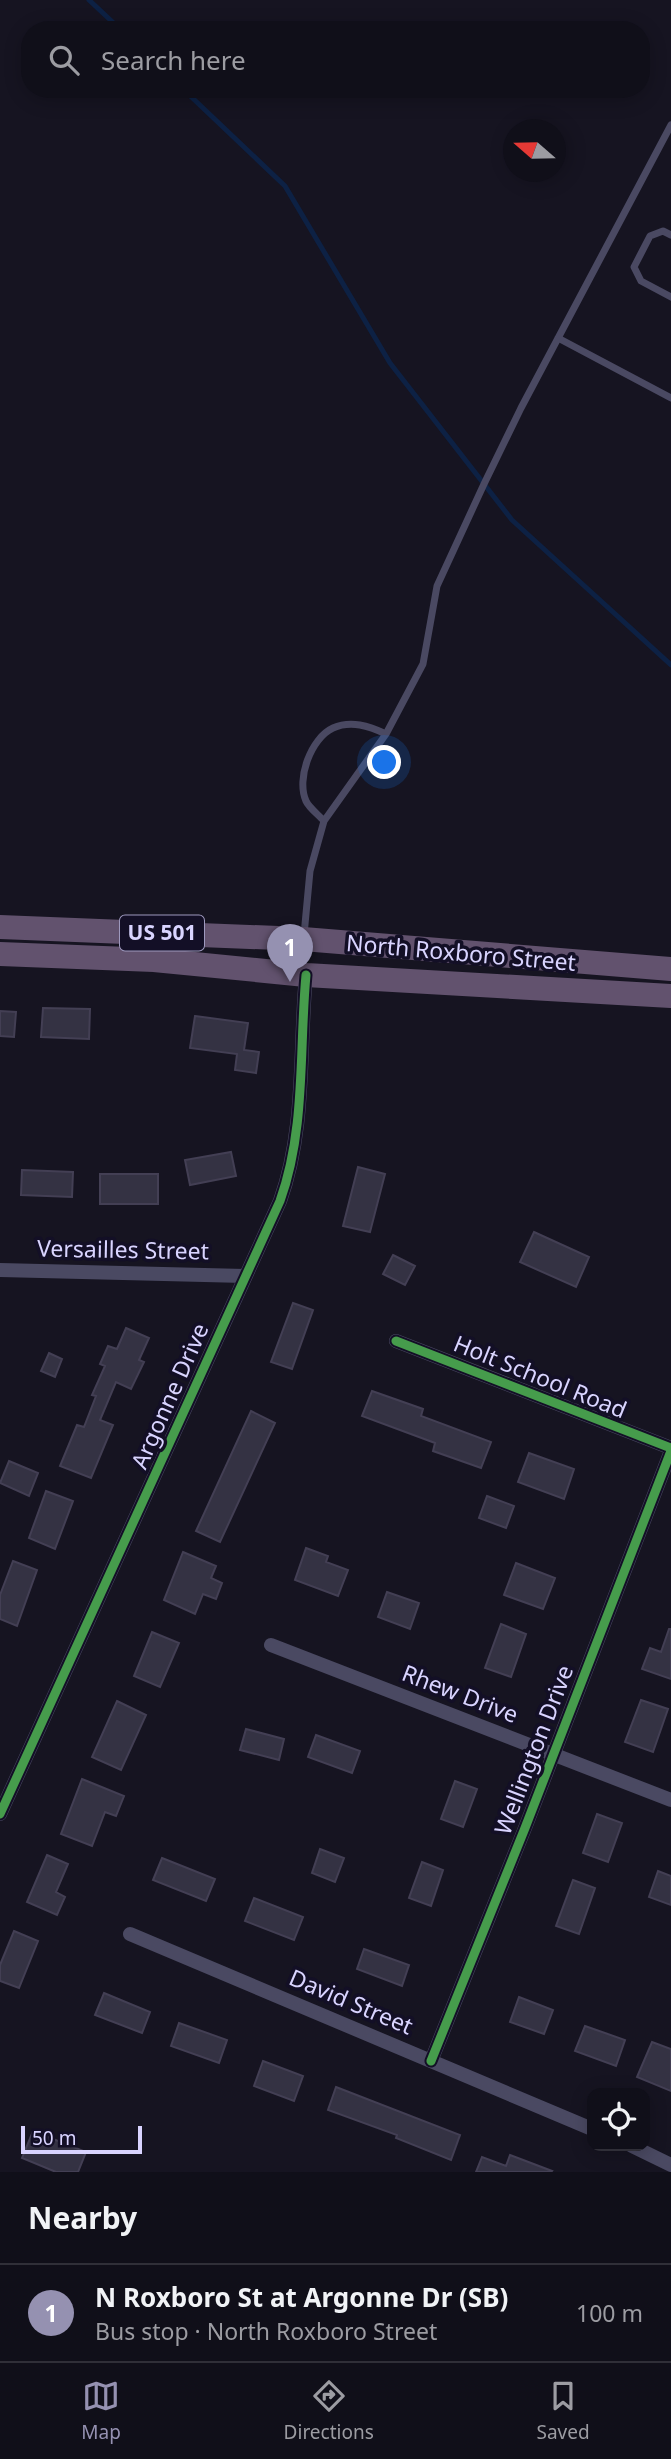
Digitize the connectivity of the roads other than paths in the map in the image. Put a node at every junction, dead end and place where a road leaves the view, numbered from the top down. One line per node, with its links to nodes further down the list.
1 (671, 125): 4 (lane)
2 (671, 235): 3 (lane)
3 (671, 297)
4 (558, 338): 5 (lane); 6 (lane)
5 (671, 398)
6 (386, 734): 7 (lane); 7 (lane)
7 (324, 821): 9 (lane)
8 (0, 927): 9 (highway, North Roxboro Street / US 501)
9 (303, 939): 10 (highway, North Roxboro Street / US 501); 12 (highway)
10 (460, 953): 13 (highway, North Roxboro Street / US 501); 14 (highway)
11 (0, 954): 12 (highway, North Roxboro Street / US 501)
12 (154, 960): 14 (highway, North Roxboro Street / US 501)
13 (671, 969)
14 (306, 975): 15 (highway, North Roxboro Street / US 501); 17 (street, Argonne Drive)
15 (671, 996)
16 (0, 1270): 17 (street, Versailles Street)
17 (245, 1276): 23 (street, Argonne Drive)
18 (396, 1341): 19 (street, Holt School Road)
19 (671, 1450): 21 (street, Wellington Drive)
20 (271, 1645): 21 (street, Rhew Drive)
21 (553, 1754): 22 (street, Rhew Drive); 25 (street, Wellington Drive)
22 (671, 1800)
23 (0, 1814)
24 (130, 1934): 25 (street, David Street)
25 (431, 2061): 26 (street, David Street)
26 (587, 2127)
27 (642, 2151): 28 (street)
28 (671, 2165)

